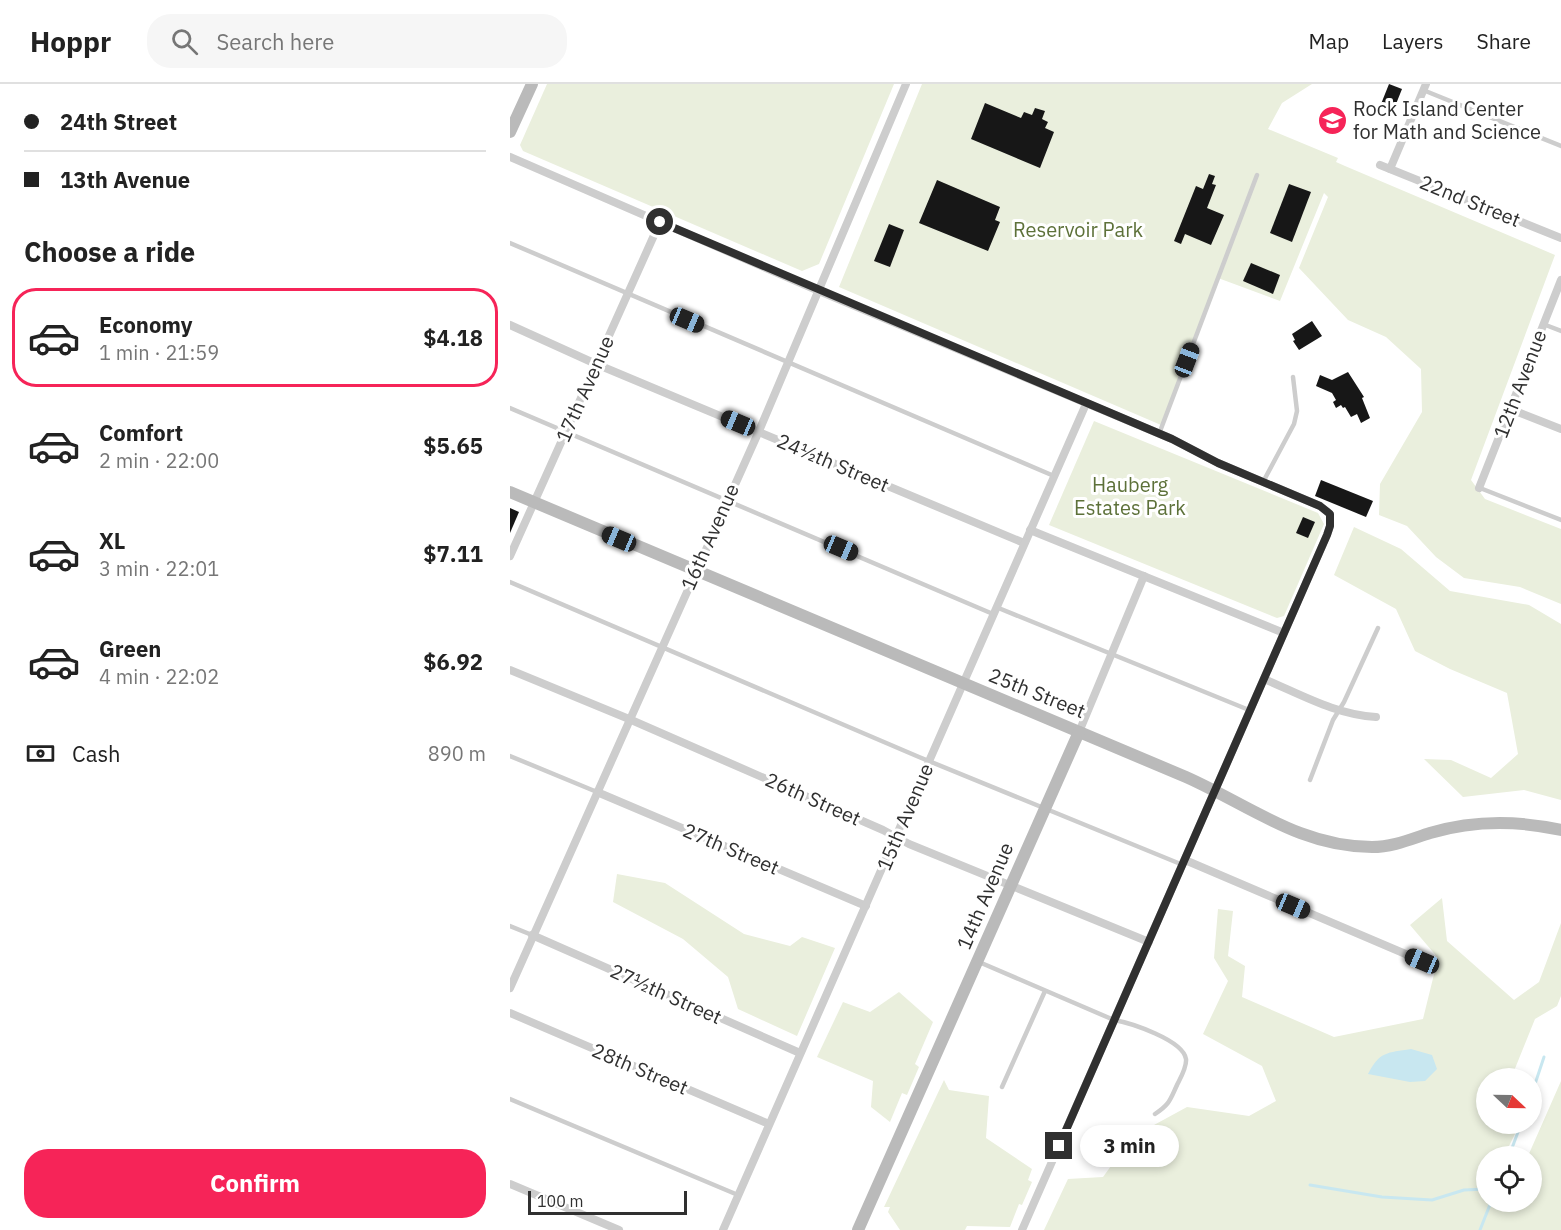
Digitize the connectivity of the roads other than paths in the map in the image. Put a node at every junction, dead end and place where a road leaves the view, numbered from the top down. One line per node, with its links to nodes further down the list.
1 (532, 84): 4 (street)
2 (906, 84): 14 (street, 16th Avenue)
3 (1425, 87): 5 (lane); 8 (street)
4 (510, 132)
5 (1561, 146)
6 (510, 156): 10 (street)
7 (1380, 165): 8 (street, 22nd Street)
8 (1390, 169): 11 (street, 22nd Street)
9 (1257, 176): 28 (lane)
10 (660, 222): 14 (street); 15 (street, 17th Avenue)
11 (1561, 237)
12 (510, 243): 15 (lane)
13 (1561, 280): 16 (street, 12th Avenue)
14 (819, 291): 19 (street, 16th Avenue); 22 (street)
15 (627, 294): 19 (lane); 20 (street, 17th Avenue)
16 (1543, 324): 18 (lane); 24 (street, 12th Avenue)
17 (510, 325): 20 (street, 24½th Street)
18 (1561, 331)
19 (788, 363): 27 (street, 16th Avenue); 29 (lane)
20 (596, 364): 26 (street, 17th Avenue); 27 (street, 24½th Street)
21 (1293, 377): 30 (lane)
22 (1086, 404): 28 (street); 29 (street, 15th Avenue)
23 (510, 408): 26 (lane)
24 (1510, 409): 25 (street); 31 (street, 12th Avenue)
25 (1561, 429)
26 (566, 431): 33 (lane); 34 (street, 17th Avenue)
27 (759, 431): 33 (street, 16th Avenue); 37 (street, 24½th Street)
28 (1159, 434): 30 (street)
29 (1054, 476): 36 (street, 15th Avenue)
30 (1263, 482): 44 (street)
31 (1479, 488): 35 (lane)
32 (510, 492): 34 (street, 25th Street)
33 (727, 499): 39 (street, 16th Avenue); 42 (lane)
34 (534, 503): 38 (street, 17th Avenue); 39 (street, 25th Street)
35 (1561, 520)
36 (1030, 530): 37 (street, 15th Avenue); 40 (street)
37 (1024, 543): 42 (street, 15th Avenue)
38 (510, 556)
39 (695, 571): 45 (street, 16th Avenue); 49 (street, 25th Street)
40 (1144, 576): 44 (street); 46 (street, 14th Avenue)
41 (510, 582): 45 (lane)
42 (995, 610): 46 (lane); 49 (street, 15th Avenue)
43 (1378, 628): 50 (lane)
44 (1284, 633): 48 (street)
45 (662, 646): 53 (street, 16th Avenue); 56 (lane)
46 (1111, 653): 51 (lane); 54 (street, 14th Avenue)
47 (510, 670): 53 (street, 26th Street)
48 (1264, 679): 50 (street); 51 (street)
49 (962, 684): 54 (street, 25th Street); 56 (street, 15th Avenue)
50 (1339, 710): 52 (street); 57 (lane)
51 (1251, 711): 58 (street)
52 (1376, 717)
53 (629, 719): 59 (street, 16th Avenue); 62 (street, 26th Street)
54 (1079, 732): 58 (street, 25th Street); 60 (street, 14th Avenue)
55 (510, 756): 59 (lane)
56 (929, 761): 60 (lane); 62 (street, 15th Avenue)
57 (1310, 780)
58 (1216, 790): 61 (street, 25th Street); 63 (street)
59 (597, 792): 65 (street, 27th Street); 67 (street, 16th Avenue)
60 (1045, 807): 63 (lane); 64 (street, 14th Avenue)
61 (1561, 830)
62 (896, 837): 64 (street, 26th Street); 65 (street, 15th Avenue)
63 (1184, 862): 68 (street); 70 (street)
64 (1011, 886): 68 (street, 26th Street); 69 (street, 14th Avenue)
65 (866, 906): 75 (street, 15th Avenue)
66 (510, 926): 67 (lane)
67 (532, 935): 71 (street, 16th Avenue); 75 (street, 27½th Street)
68 (1149, 942): 74 (street)
69 (978, 961): 72 (lane); 84 (street, 14th Avenue)
70 (1422, 961)
71 (510, 988)
72 (1045, 992): 74 (lane); 76 (lane)
73 (510, 1013): 79 (street, 28th Street)
74 (1114, 1020): 78 (lane); 85 (street)
75 (800, 1053): 79 (street, 15th Avenue)
76 (1002, 1087)
77 (510, 1099): 81 (lane)
78 (1155, 1114)
79 (770, 1124): 81 (street, 15th Avenue)
80 (510, 1184): 82 (street)
81 (738, 1195): 83 (street, 15th Avenue)
82 (619, 1230)
83 (723, 1230)
84 (858, 1230)
85 (1022, 1230)

